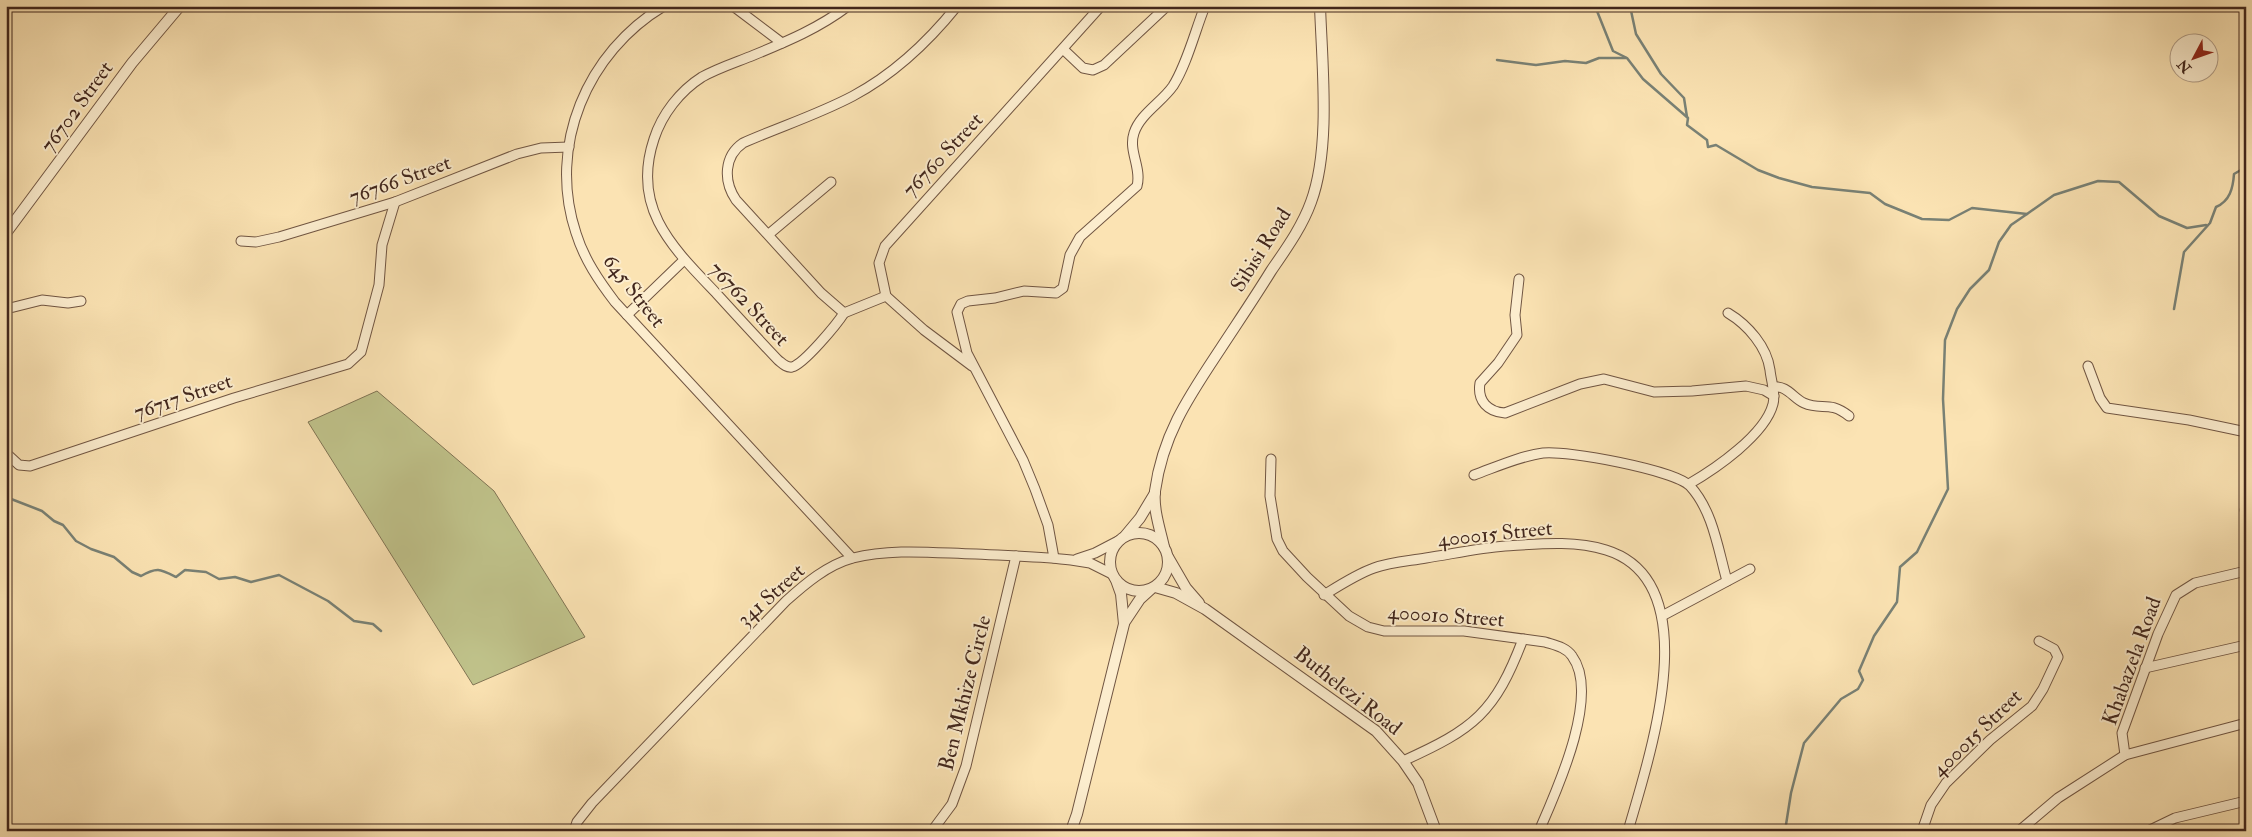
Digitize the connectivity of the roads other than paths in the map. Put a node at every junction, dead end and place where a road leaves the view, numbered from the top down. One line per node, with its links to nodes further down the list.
1 (180, 6): 15 (street, 76702 Street)
2 (664, 6): 12 (street, 645 Street)
3 (733, 6): 10 (street)
4 (848, 6): 10 (street, 76762 Street)
5 (957, 6): 16 (street)
6 (1101, 6): 11 (street, 76760 Street)
7 (1167, 6): 11 (street)
8 (1205, 6): 27 (street)
9 (1320, 6): 35 (street, Sibisi Road)
10 (782, 43): 18 (street, 76762 Street)
11 (1064, 50): 20 (street, 76760 Street)
12 (569, 147): 14 (street, 76766 Street); 25 (street, 645 Street)
13 (831, 182): 16 (street)
14 (395, 202): 17 (street, 76766 Street); 31 (street, 76717 Street)
15 (6, 233)
16 (769, 234): 23 (street)
17 (241, 241)
18 (684, 260): 23 (street, 76762 Street); 25 (street)
19 (1519, 279): 28 (street)
20 (886, 296): 23 (street); 27 (street)
21 (81, 301): 22 (street)
22 (6, 309)
23 (844, 312)
24 (1728, 313): 28 (street)
25 (627, 315): 39 (street, 645 Street)
26 (2088, 366): 30 (street)
27 (975, 368): 40 (street)
28 (1774, 391): 29 (street); 34 (street)
29 (1850, 416)
30 (2246, 432)
31 (6, 452)
32 (1271, 459): 47 (street, 400010 Street)
33 (1474, 475): 34 (street)
34 (1689, 484): 45 (street)
35 (1155, 492): 36 (street, Sibisi Road); 37 (street, Sibisi Road)
36 (1122, 538): 37 (street, Buthelezi Road); 41 (street, 341 Street); 44 (street)
37 (1165, 550): 46 (street); 48 (street, Buthelezi Road)
38 (1016, 556): 39 (street, 341 Street); 40 (street, 341 Street); 60 (street, Ben Mkhize Circle)
39 (852, 558): 59 (street, 341 Street)
40 (1054, 558): 41 (street, 341 Street)
41 (1072, 560): 44 (street, 341 Street)
42 (1750, 569): 45 (street)
43 (2246, 571): 54 (street, Khabazela Road)
44 (1114, 577): 46 (street, Buthelezi Road); 50 (street)
45 (1727, 581): 49 (street)
46 (1153, 588): 48 (street, Buthelezi Road); 50 (street)
47 (1324, 595): 49 (street, 400015 Street); 51 (street, 400010 Street)
48 (1205, 609): 57 (street, Buthelezi Road)
49 (1662, 616): 64 (street, 400015 Street)
50 (1124, 624): 61 (street)
51 (1523, 639): 57 (street); 63 (street, 400010 Street)
52 (2039, 641): 65 (street, 400015 Street)
53 (2246, 645): 54 (street)
54 (2145, 668): 56 (street, Khabazela Road)
55 (2246, 723): 56 (street)
56 (2125, 754): 66 (street)
57 (1403, 761): 62 (street, Buthelezi Road)
58 (2246, 801): 67 (street)
59 (574, 831)
60 (932, 831)
61 (1071, 831)
62 (1436, 831)
63 (1538, 831)
64 (1628, 831)
65 (1922, 831)
66 (2019, 831)
67 (2148, 831)

